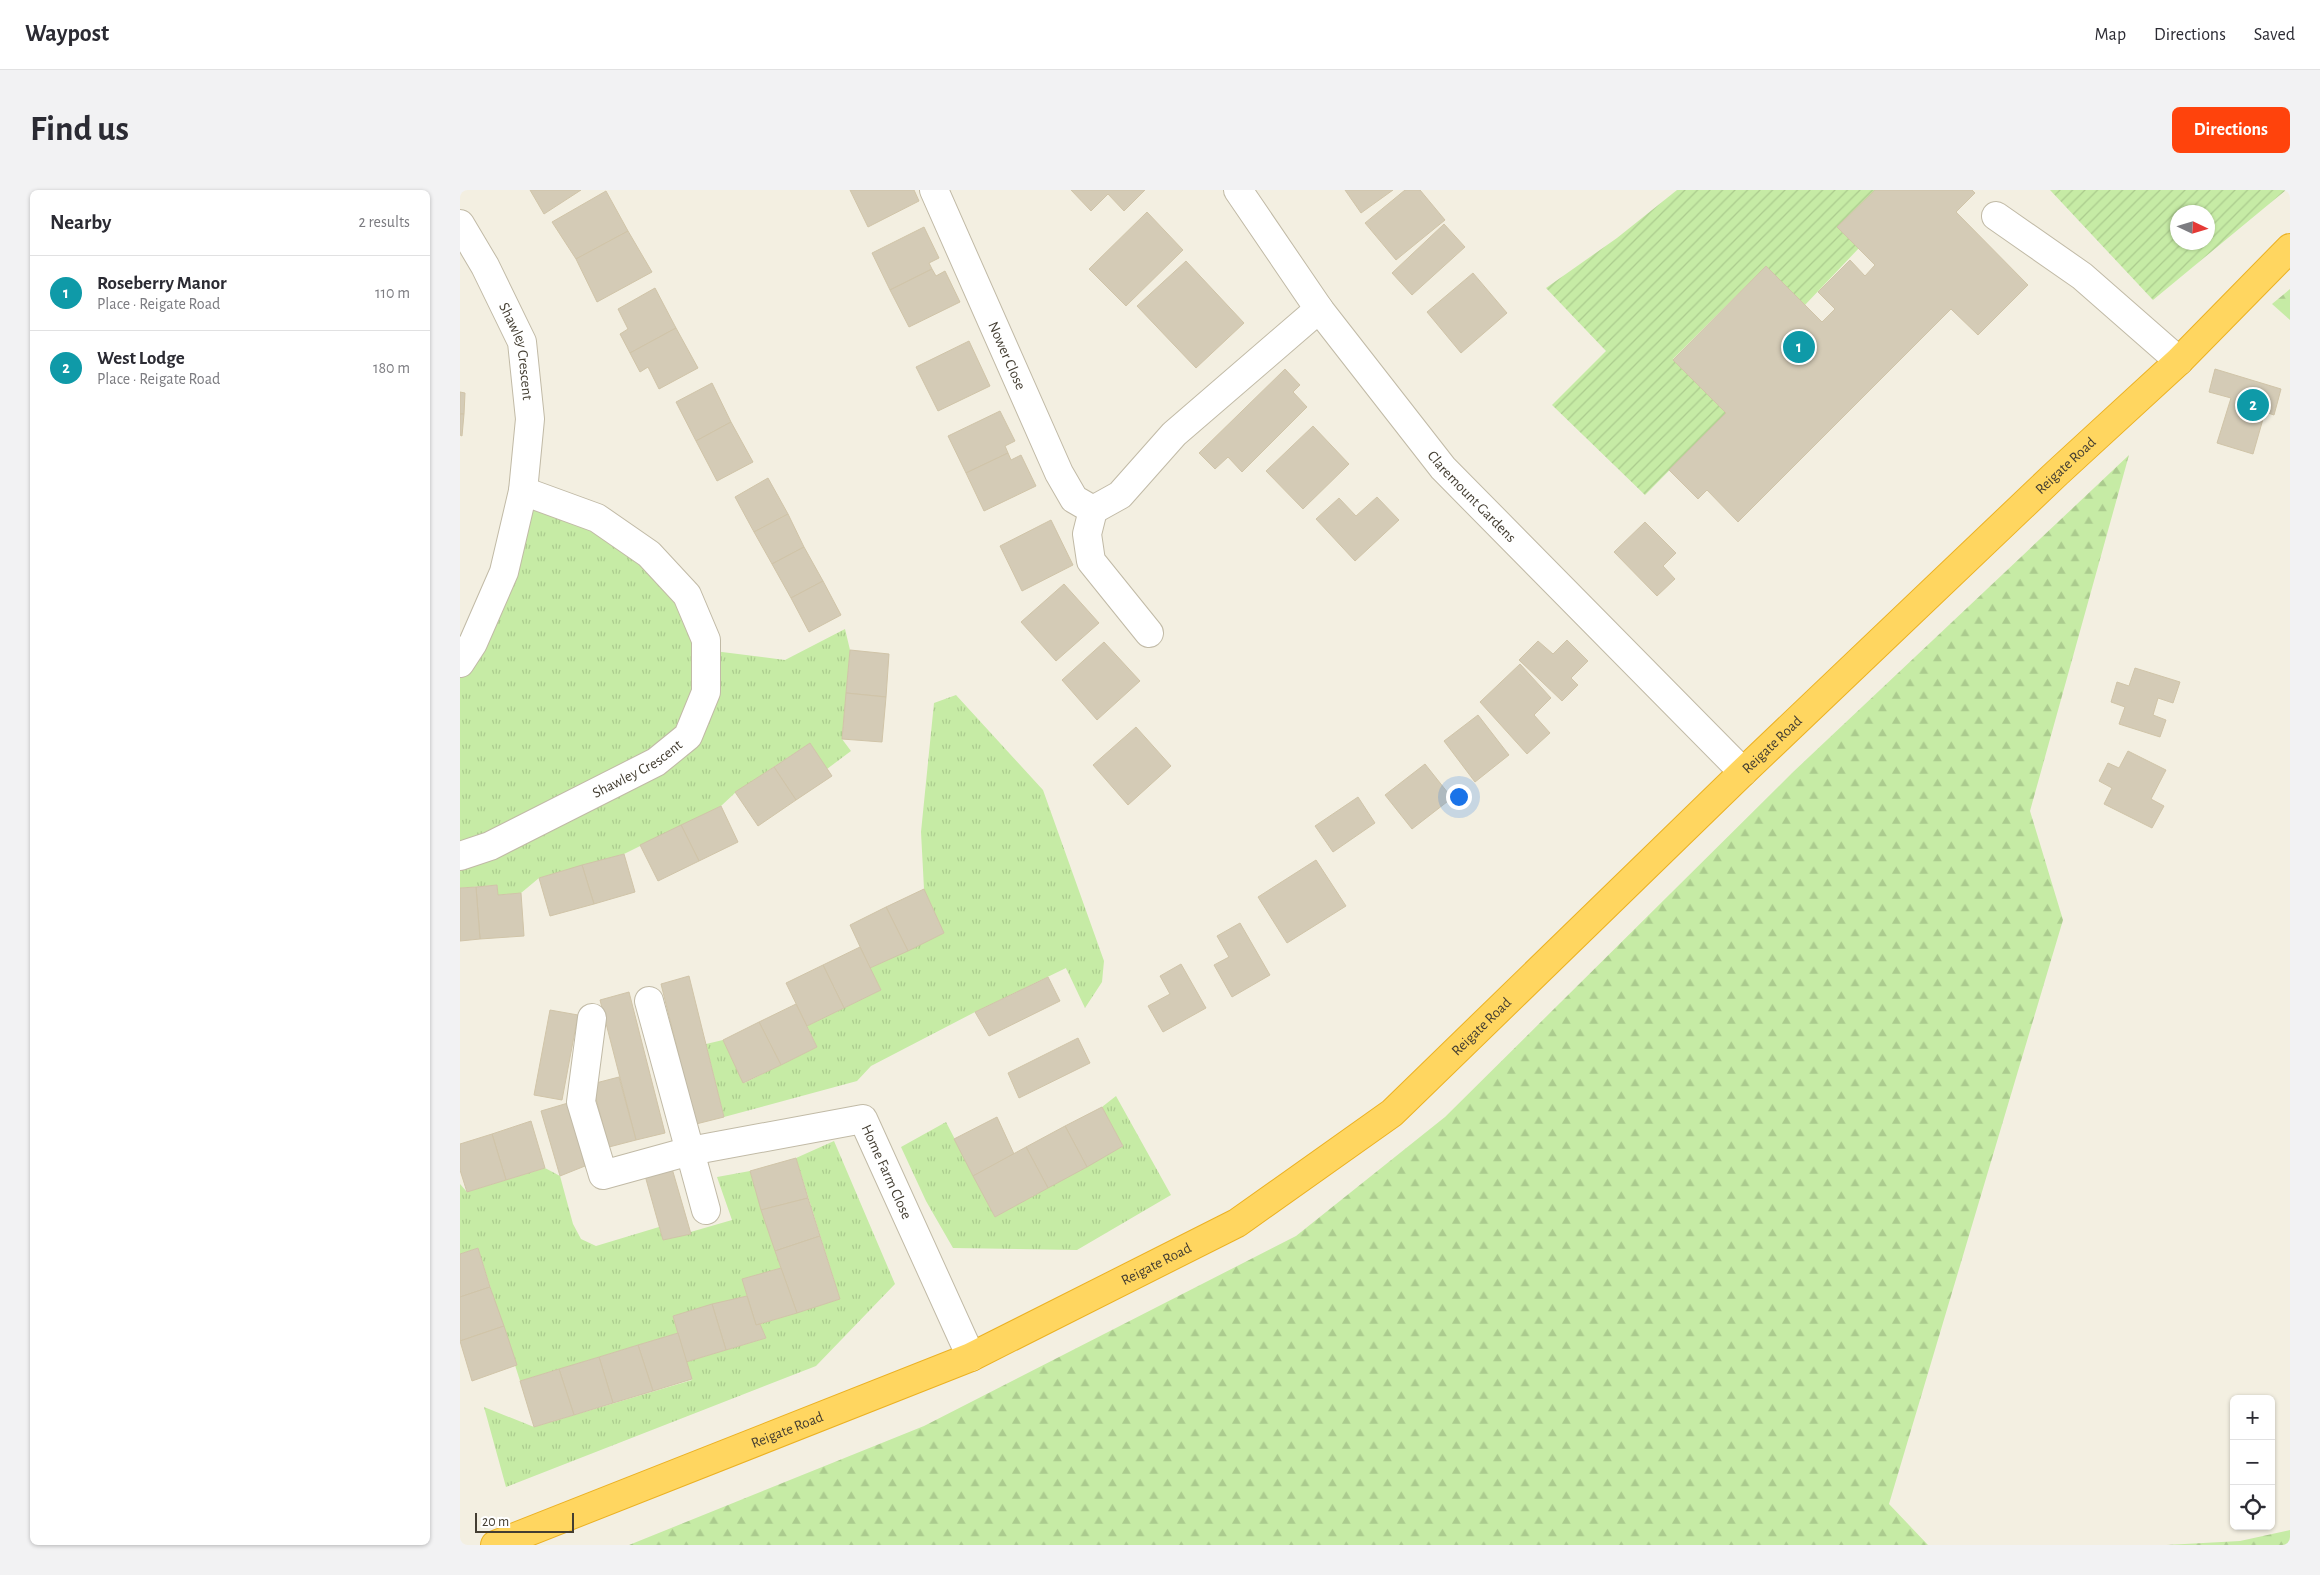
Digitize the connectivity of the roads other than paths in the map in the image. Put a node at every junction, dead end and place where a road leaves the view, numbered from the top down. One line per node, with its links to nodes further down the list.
1 (934, 190): 9 (street, Nower Close)
2 (1238, 190): 6 (street, Claremount Gardens)
3 (1996, 216): 7 (street)
4 (460, 224): 8 (street, Shawley Crescent)
5 (2290, 248): 7 (highway, Reigate Road)
6 (1319, 309): 9 (street); 12 (street, Claremount Gardens)
7 (2179, 361): 12 (highway, Reigate Road)
8 (523, 491): 11 (street, Shawley Crescent); 13 (street, Shawley Crescent)
9 (1093, 510): 10 (street)
10 (1149, 634)
11 (460, 663)
12 (1743, 772): 18 (highway, Reigate Road)
13 (460, 856)
14 (650, 1000): 16 (street)
15 (592, 1018): 16 (street, Home Farm Close)
16 (690, 1151): 17 (street); 18 (street, Home Farm Close)
17 (706, 1210)
18 (971, 1357): 19 (highway, Reigate Road)
19 (495, 1545)

